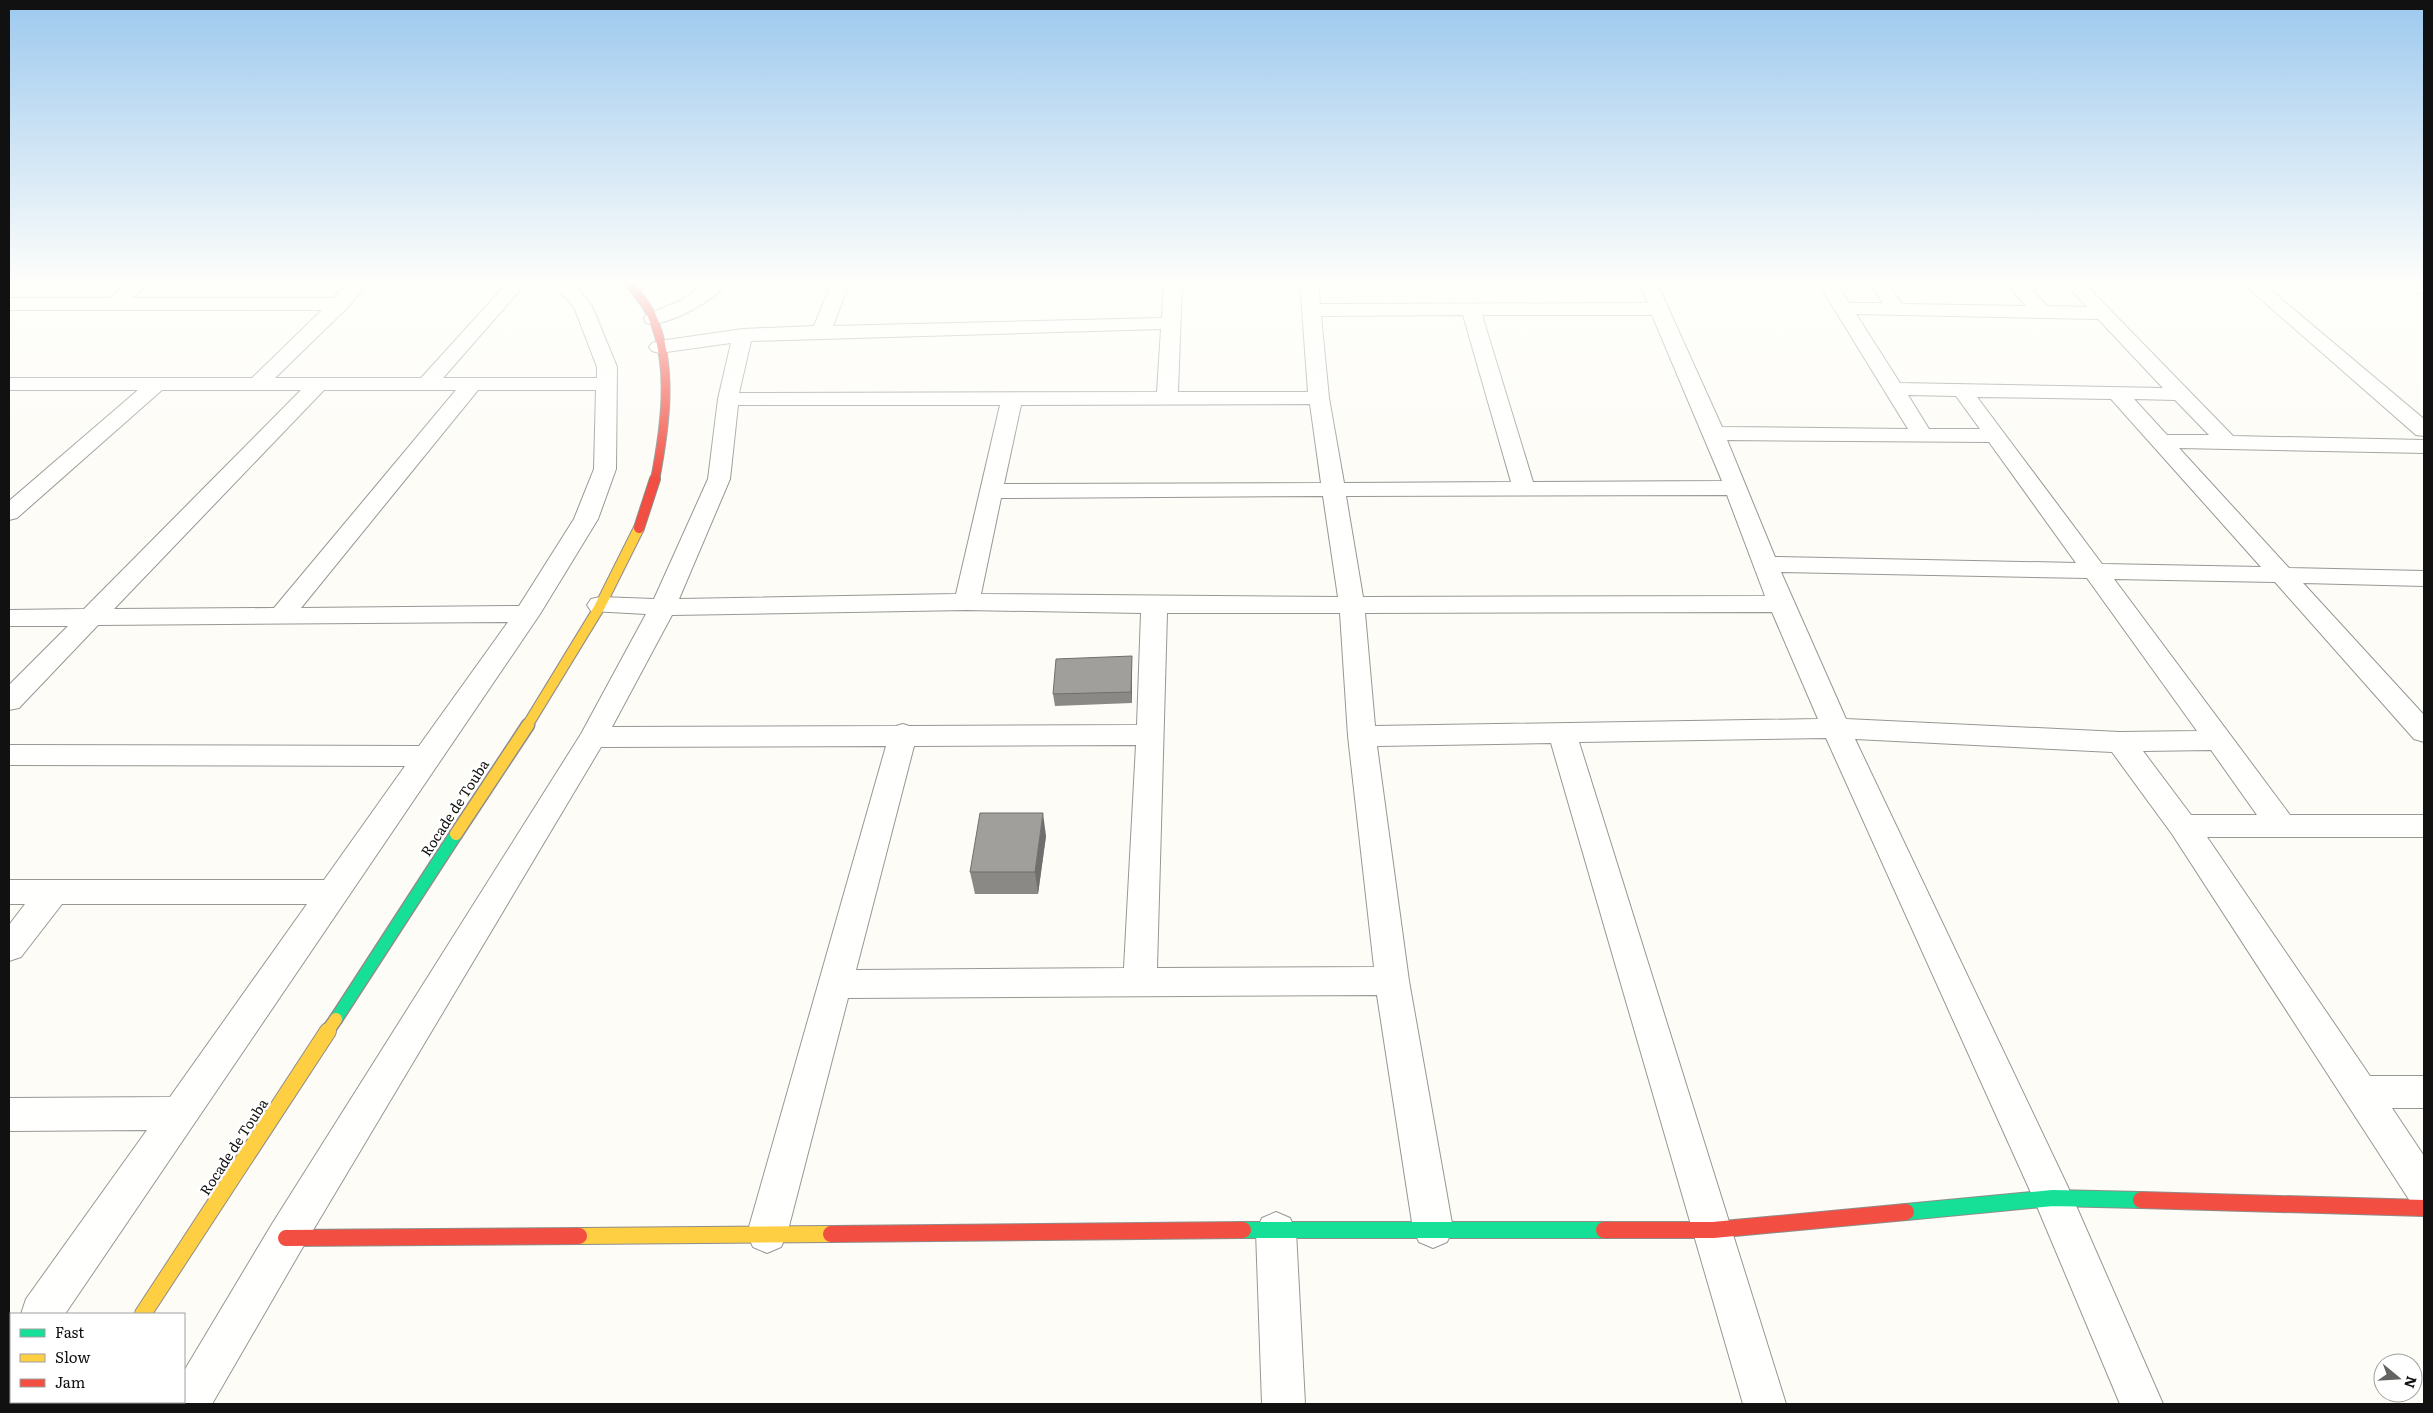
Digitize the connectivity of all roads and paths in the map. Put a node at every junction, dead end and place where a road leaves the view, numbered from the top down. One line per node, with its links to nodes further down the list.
1 (295, 347): 17 (street)
2 (459, 347): 13 (street)
3 (600, 347): 19 (street)
4 (659, 347): 46 (main road, Rocade de Touba)
5 (740, 347): 27 (street)
6 (1170, 347): 24 (street)
7 (1316, 347): 26 (street)
8 (1482, 347): 37 (street)
9 (1675, 347): 29 (street)
10 (1867, 347): 20 (street)
11 (2134, 347): 23 (street)
12 (2326, 347): 28 (street)
13 (427, 383): 14 (street); 18 (street)
14 (473, 383): 19 (street); 51 (street)
15 (9, 384): 16 (street)
16 (157, 384): 17 (street); 39 (street)
17 (257, 384): 18 (street)
18 (318, 384): 53 (street)
19 (608, 384): 50 (street)
20 (1892, 389): 21 (street); 30 (street)
21 (1962, 390): 22 (street); 31 (street)
22 (2118, 394): 23 (street); 32 (street)
23 (2180, 394): 33 (street)
24 (1167, 397): 25 (street); 26 (street)
25 (1012, 398): 27 (street); 38 (street)
26 (1319, 398): 36 (street)
27 (728, 399): 49 (street)
28 (2424, 430)
29 (1714, 433): 30 (street); 35 (street)
30 (1923, 436): 31 (street)
31 (1996, 436): 41 (street)
32 (2160, 441): 33 (street); 42 (street)
33 (2226, 441): 34 (street)
34 (2424, 446)
35 (1735, 488): 37 (street); 40 (street)
36 (1334, 489): 37 (street); 38 (street); 48 (street)
37 (1524, 489)
38 (992, 491): 44 (street)
39 (9, 513)
40 (1767, 564): 41 (street); 45 (street)
41 (2092, 569): 42 (street); 62 (street)
42 (2281, 575): 43 (street); 56 (street)
43 (2424, 578)
44 (967, 602): 47 (street); 49 (street)
45 (1781, 604): 48 (street); 55 (street)
46 (600, 605): 49 (street); 89 (main road, Rocade de Touba)
47 (1154, 605): 48 (street); 59 (street)
48 (1352, 605): 60 (street)
49 (663, 607): 61 (street)
50 (527, 614): 51 (street); 65 (street)
51 (281, 616): 53 (street)
52 (9, 618): 53 (street)
53 (91, 618): 54 (street)
54 (9, 701)
55 (1836, 728): 57 (street); 63 (street); 81 (street)
56 (2424, 732)
57 (1562, 733): 60 (street); 84 (street)
58 (903, 734): 59 (street); 61 (street); 75 (street)
59 (1151, 735): 74 (street)
60 (1362, 736): 73 (street)
61 (593, 737): 87 (street)
62 (2221, 740): 63 (street); 67 (street)
63 (2120, 742): 66 (street)
64 (9, 756): 65 (street)
65 (427, 756): 71 (street)
66 (2183, 826): 67 (street); 76 (street)
67 (2282, 826): 68 (street)
68 (2424, 826)
69 (9, 892): 70 (street)
70 (54, 892): 71 (street); 72 (street)
71 (334, 892): 78 (street)
72 (9, 948)
73 (1392, 981): 74 (street); 83 (street)
74 (1140, 982): 75 (street)
75 (836, 984): 86 (street)
76 (2359, 1092): 77 (street); 80 (street)
77 (2424, 1092)
78 (181, 1113): 79 (street); 88 (street)
79 (9, 1114)
80 (2424, 1188)
81 (2052, 1198): 82 (main road); 84 (main road); 93 (street)
82 (2424, 1208)
83 (1433, 1229): 84 (main road); 85 (main road)
84 (1713, 1230): 92 (street)
85 (1276, 1231): 86 (main road); 91 (street)
86 (767, 1234): 87 (main road)
87 (286, 1238): 90 (street)
88 (42, 1313)
89 (144, 1313)
90 (188, 1404)
91 (1284, 1404)
92 (1764, 1404)
93 (2141, 1404)

